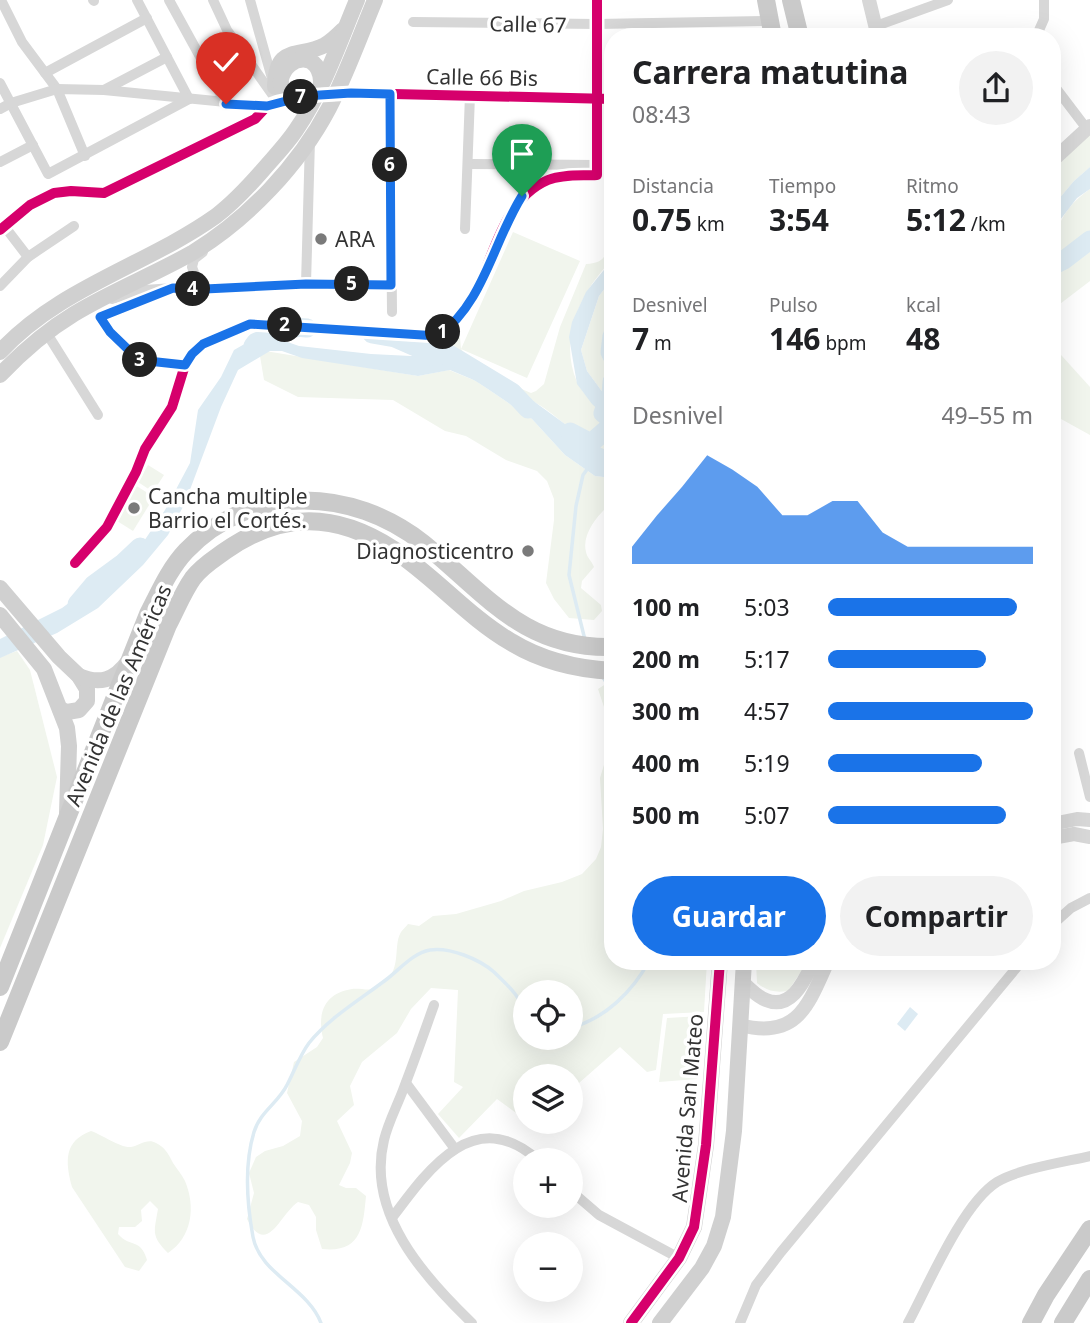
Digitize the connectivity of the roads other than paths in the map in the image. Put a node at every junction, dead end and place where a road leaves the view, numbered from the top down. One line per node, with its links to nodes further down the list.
1 (137, 0): 14 (street)
2 (169, 0): 38 (street)
3 (212, 0): 33 (street)
4 (250, 0): 33 (street)
5 (357, 0): 23 (main road)
6 (375, 0): 42 (main road)
7 (597, 0): 16 (street)
8 (766, 0): 18 (main road)
9 (791, 0): 19 (main road)
10 (869, 0): 20 (street)
11 (948, 0): 21 (street)
12 (1044, 0): 22 (street)
13 (4, 1): 25 (street)
14 (147, 19): 24 (street); 25 (street)
15 (413, 22): 16 (street, Calle 67)
16 (597, 24): 17 (street, Calle 67); 34 (street)
17 (736, 28)
18 (771, 28)
19 (798, 28)
20 (876, 28)
21 (886, 28)
22 (1040, 28)
23 (345, 29): 27 (main road); 33 (main road)
24 (167, 57): 29 (street); 36 (street)
25 (45, 73): 28 (street)
26 (0, 83): 37 (street)
27 (321, 85): 33 (main road); 62 (main road)
28 (57, 89): 29 (street); 37 (street); 45 (street)
29 (104, 90): 36 (street)
30 (390, 94): 32 (street, Calle 66 Bis); 33 (street, Calle 66 Bis, bridge); 55 (street)
31 (1061, 94): 41 (street)
32 (470, 95): 34 (street, Calle 66 Bis); 47 (street)
33 (280, 97): 39 (street, Calle 66 Bis)
34 (597, 98): 35 (street, Calle 66 Bis); 48 (street)
35 (604, 98)
36 (189, 99): 38 (street); 45 (street)
37 (11, 103): 40 (street); 43 (street)
38 (226, 104): 39 (street)
39 (267, 106): 50 (street)
40 (0, 109)
41 (1088, 128): 44 (street)
42 (310, 139): 51 (main road); 54 (street)
43 (33, 145): 45 (street); 46 (street)
44 (1061, 153)
45 (85, 156)
46 (0, 162)
47 (468, 164): 48 (street); 52 (street)
48 (597, 170): 63 (street)
49 (74, 226): 53 (street)
50 (2, 228): 53 (street)
51 (228, 228): 58 (street); 59 (main road)
52 (465, 229)
53 (28, 257): 56 (street)
54 (306, 284): 55 (street); 58 (street)
55 (391, 285): 60 (street)
56 (0, 286)
57 (173, 288): 58 (street); 59 (street); 63 (street)
58 (205, 289)
59 (91, 305): 61 (main road)
60 (392, 312)
61 (46, 332): 64 (main road); 65 (street)
62 (0, 352)
63 (185, 365): 66 (street)
64 (0, 374)
65 (98, 415)
66 (75, 564)
67 (0, 588): 72 (main road)
68 (0, 615): 73 (main road)
69 (604, 647): 70 (main road, Avenida de las Américas)
70 (129, 661): 72 (main road); 76 (main road, Avenida de las Américas)
71 (604, 670): 84 (main road, Avenida de las Américas)
72 (79, 676): 73 (main road)
73 (60, 709): 76 (main road)
74 (1079, 753): 75 (street)
75 (1090, 797)
76 (67, 818): 83 (main road, Avenida de las Américas)
77 (1090, 820): 78 (street)
78 (1061, 822)
79 (1061, 836): 80 (street)
80 (1090, 837)
81 (1090, 898): 82 (street)
82 (1061, 916)
83 (27, 919): 84 (main road); 91 (main road, Avenida de las Américas)
84 (45, 930): 94 (main road, Avenida de las Américas)
85 (719, 970): 102 (main road, Avenida San Mateo)
86 (744, 970): 90 (main road)
87 (809, 970): 90 (street)
88 (824, 970): 93 (street)
89 (1015, 970): 107 (street)
90 (743, 983): 93 (main road)
91 (0, 987)
92 (434, 1005): 95 (street)
93 (740, 1025): 106 (main road)
94 (0, 1042)
95 (406, 1083): 97 (street); 100 (street)
96 (522, 1148): 97 (street)
97 (455, 1149): 100 (street)
98 (1090, 1156): 108 (street)
99 (583, 1201): 102 (street)
100 (392, 1218): 104 (street)
101 (1090, 1229): 109 (main road)
102 (679, 1258): 105 (main road, Avenida San Mateo)
103 (1090, 1279): 110 (main road)
104 (472, 1323)
105 (631, 1323)
106 (660, 1323)
107 (740, 1323)
108 (908, 1323)
109 (1031, 1323)
110 (1063, 1323)

